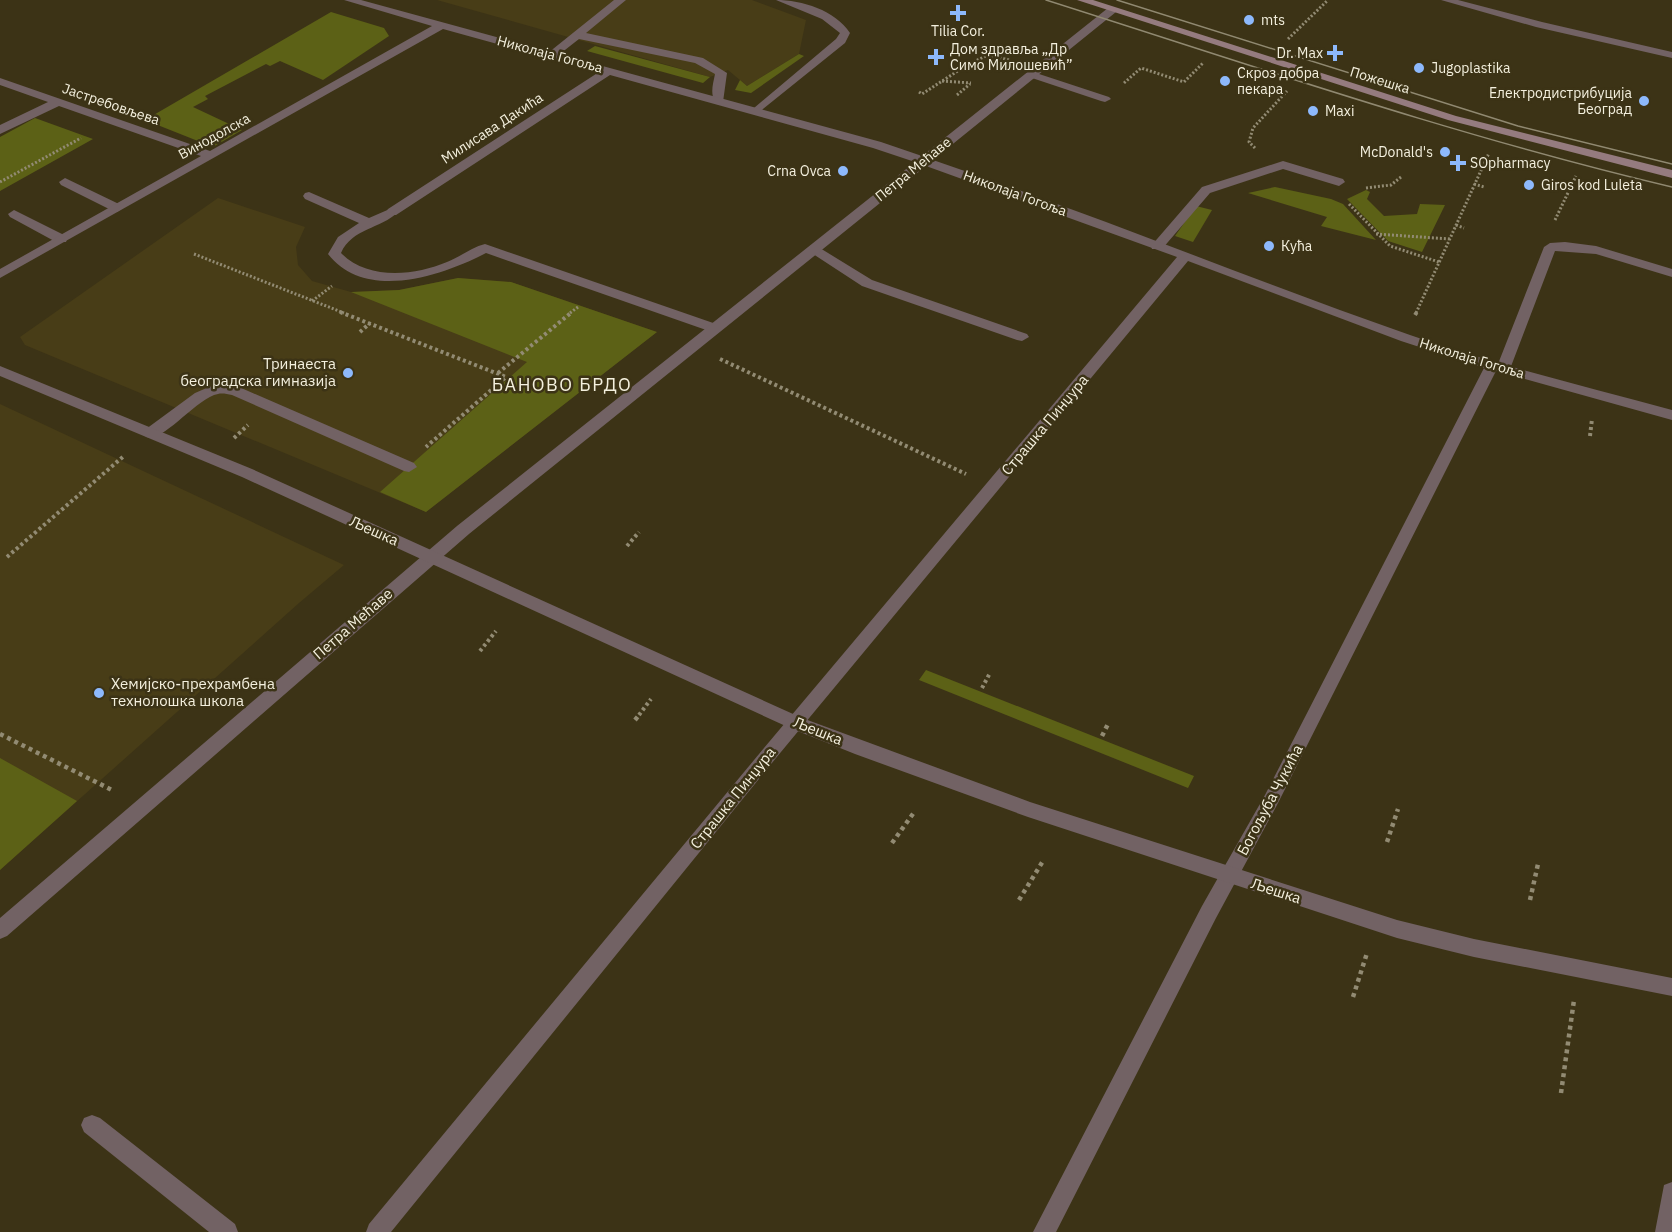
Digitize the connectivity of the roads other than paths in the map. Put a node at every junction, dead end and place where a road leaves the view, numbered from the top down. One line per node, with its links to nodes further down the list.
1 (349, 0): 7 (street, Николаја Гогоља)
2 (621, 0): 8 (street)
3 (781, 0): 17 (street)
4 (1082, 0): 6 (main road, Пожешка)
5 (1446, 0): 10 (street)
6 (1112, 10): 12 (street, Петра Мећаве); 21 (main road, Пожешка)
7 (442, 25): 9 (street, Николаја Гогоља); 19 (street, Винодолска)
8 (578, 35): 9 (street); 15 (street)
9 (552, 55): 11 (street, Николаја Гогоља)
10 (1672, 55)
11 (609, 70): 15 (street, Николаја Гогоља); 27 (street, Милисава Дакића)
12 (1033, 75): 14 (street); 20 (street, Петра Мећаве)
13 (0, 81): 16 (street, Јастребовљева)
14 (1105, 99)
15 (718, 100): 17 (street, Николаја Гогоља)
16 (58, 101): 18 (street); 19 (street, Јастребовљева)
17 (758, 110): 20 (street, Николаја Гогоља)
18 (0, 130)
19 (211, 155): 25 (street, Винодолска)
20 (925, 160): 29 (street, Николаја Гогоља); 30 (street, Петра Мећаве)
21 (1672, 174)
22 (1333, 180): 29 (street)
23 (65, 182): 25 (street)
24 (309, 196): 27 (street)
25 (117, 208): 28 (street, Винодолска)
26 (14, 214): 28 (street)
27 (369, 223): 34 (street, Милисава Дакића)
28 (61, 239): 33 (street, Винодолска)
29 (1157, 246): 31 (street, Николаја Гогоља)
30 (815, 249): 34 (street, Петра Мећаве); 35 (street)
31 (1185, 256): 36 (street, Николаја Гогоља); 42 (street, Страшка Пинџура)
32 (1672, 273): 36 (street, Богољуба Чукића)
33 (0, 274)
34 (714, 328): 41 (street, Петра Мећаве)
35 (1022, 337)
36 (1498, 367): 38 (street, Николаја Гогоља); 43 (street, Богољуба Чукића)
37 (0, 371): 39 (street, Љешка)
38 (1672, 415)
39 (151, 434): 40 (street); 41 (street, Љешка)
40 (407, 466)
41 (432, 556): 42 (street, Љешка); 44 (street, Петра Мећаве)
42 (796, 723): 43 (street, Љешка); 49 (street, Страшка Пинџура)
43 (1229, 876): 45 (street, Љешка); 50 (street, Богољуба Чукића)
44 (0, 930)
45 (1672, 987)
46 (92, 1125): 48 (street)
47 (1672, 1193): 51 (street)
48 (227, 1232)
49 (377, 1232)
50 (1044, 1232)
51 (1666, 1232)

